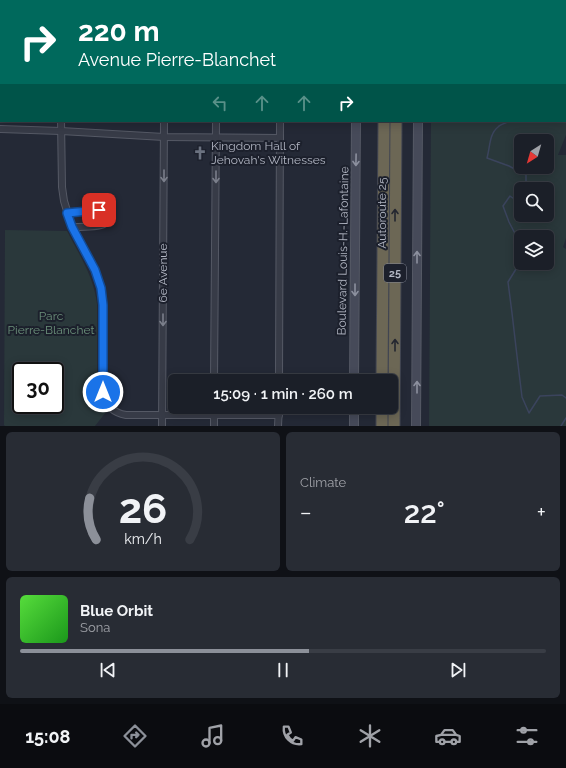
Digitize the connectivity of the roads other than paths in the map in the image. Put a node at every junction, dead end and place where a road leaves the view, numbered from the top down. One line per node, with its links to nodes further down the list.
1 (61, 122): 10 (street)
2 (164, 122): 11 (street, 6e Avenue)
3 (216, 122): 12 (street)
4 (280, 122): 13 (street)
5 (356, 122): 18 (main road, Boulevard Louis-H.-Lafontaine, one-way to 18)
6 (384, 122): 19 (highway, Autoroute 25 / 25)
7 (396, 122): 30 (highway, Autoroute 25 / 25, one-way to 7)
8 (418, 122): 31 (main road, one-way to 8)
9 (0, 130): 10 (street)
10 (61, 131): 11 (street); 14 (street)
11 (164, 137): 12 (street); 20 (street, 6e Avenue, one-way to 20)
12 (216, 138): 13 (street); 16 (street, one-way to 16)
13 (280, 138): 17 (street)
14 (67, 213): 15 (street); 15 (street)
15 (72, 227): 20 (street)
16 (214, 374)
17 (279, 374)
18 (354, 374)
19 (382, 374)
20 (162, 414): 23 (street); 25 (street, 6e Avenue)
21 (354, 414): 28 (main road)
22 (382, 414): 29 (highway)
23 (214, 415): 24 (street); 26 (street)
24 (279, 415): 27 (street)
25 (162, 426)
26 (214, 426)
27 (278, 426)
28 (354, 426)
29 (382, 426)
30 (394, 426)
31 (416, 426)

